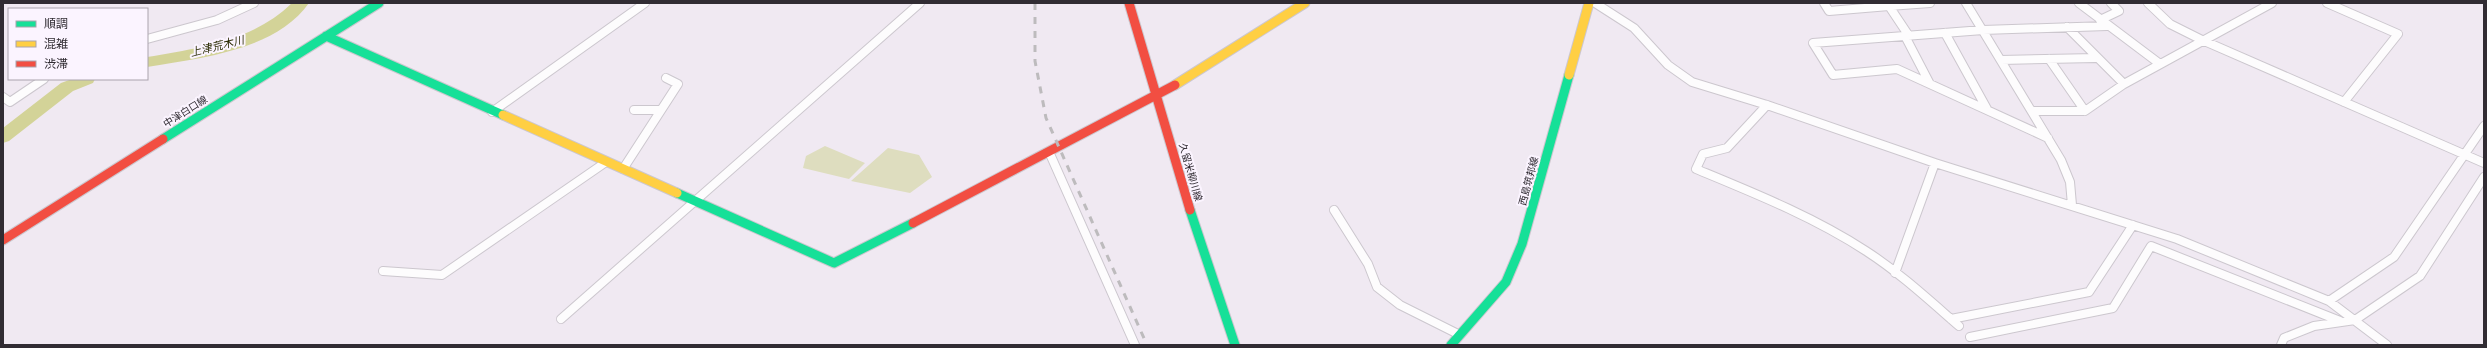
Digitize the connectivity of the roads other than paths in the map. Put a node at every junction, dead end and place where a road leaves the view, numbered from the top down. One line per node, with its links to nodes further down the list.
1 (254, 3): 26 (street)
2 (379, 3): 24 (main road, 中津白口線)
3 (645, 3): 45 (street)
4 (920, 3): 55 (street)
5 (1130, 3): 36 (main road, 久留米柳川線)
6 (1305, 3): 36 (main road)
7 (1589, 3): 68 (main road, 西島筑邦線)
8 (1595, 3): 39 (street)
9 (1824, 3): 18 (street)
10 (1930, 3): 11 (street); 18 (street)
11 (1935, 3)
12 (1966, 3): 22 (street)
13 (2078, 3): 19 (street)
14 (2111, 3): 19 (street)
15 (2148, 3): 27 (street)
16 (2272, 3): 27 (street)
17 (2328, 3): 38 (street)
18 (1889, 6): 25 (street)
19 (2100, 20): 20 (street)
20 (2107, 26): 21 (street); 31 (street)
21 (2067, 27): 22 (street); 28 (street)
22 (1983, 30): 23 (street); 30 (street)
23 (1945, 33): 25 (street); 40 (street)
24 (326, 36): 45 (main road); 59 (main road, 中津白口線)
25 (1907, 36): 34 (street); 34 (street)
26 (148, 39)
27 (2202, 40): 31 (street); 38 (street)
28 (2096, 58): 29 (street); 35 (street)
29 (2049, 59): 30 (street); 43 (street)
30 (2001, 60): 44 (street)
31 (2160, 64): 35 (street)
32 (666, 78): 42 (street)
33 (43, 80): 37 (street)
34 (1930, 84): 40 (street)
35 (2124, 84): 43 (street)
36 (1158, 96): 48 (main road); 71 (main road, 久留米柳川線)
37 (3, 98)
38 (2344, 102): 49 (street)
39 (1767, 105): 51 (street); 61 (street)
40 (1987, 109): 47 (street)
41 (634, 110): 42 (street)
42 (661, 110): 53 (street)
43 (2085, 110): 44 (street)
44 (2032, 111): 47 (street)
45 (492, 112): 50 (main road)
46 (2484, 126): 49 (street)
47 (2048, 138): 56 (street)
48 (1050, 154): 55 (main road); 70 (street)
49 (2464, 154): 52 (street); 62 (street)
50 (606, 162): 53 (main road); 60 (street)
51 (1935, 163): 56 (street); 61 (street)
52 (2484, 163)
53 (623, 169): 55 (main road)
54 (2484, 177): 65 (street)
55 (695, 201): 63 (street)
56 (2072, 205): 58 (street)
57 (1334, 210): 68 (street)
58 (2133, 225): 62 (street); 64 (street)
59 (3, 240)
60 (383, 271)
61 (1895, 273): 64 (street)
62 (2329, 301): 65 (street)
63 (561, 319)
64 (1951, 319): 67 (street)
65 (2356, 320): 66 (street); 74 (street)
66 (2340, 321): 69 (street); 73 (street)
67 (1959, 326)
68 (1460, 335): 72 (main road, 西島筑邦線)
69 (1970, 337)
70 (1135, 345)
71 (1235, 345)
72 (1450, 345)
73 (2281, 345)
74 (2387, 345)

